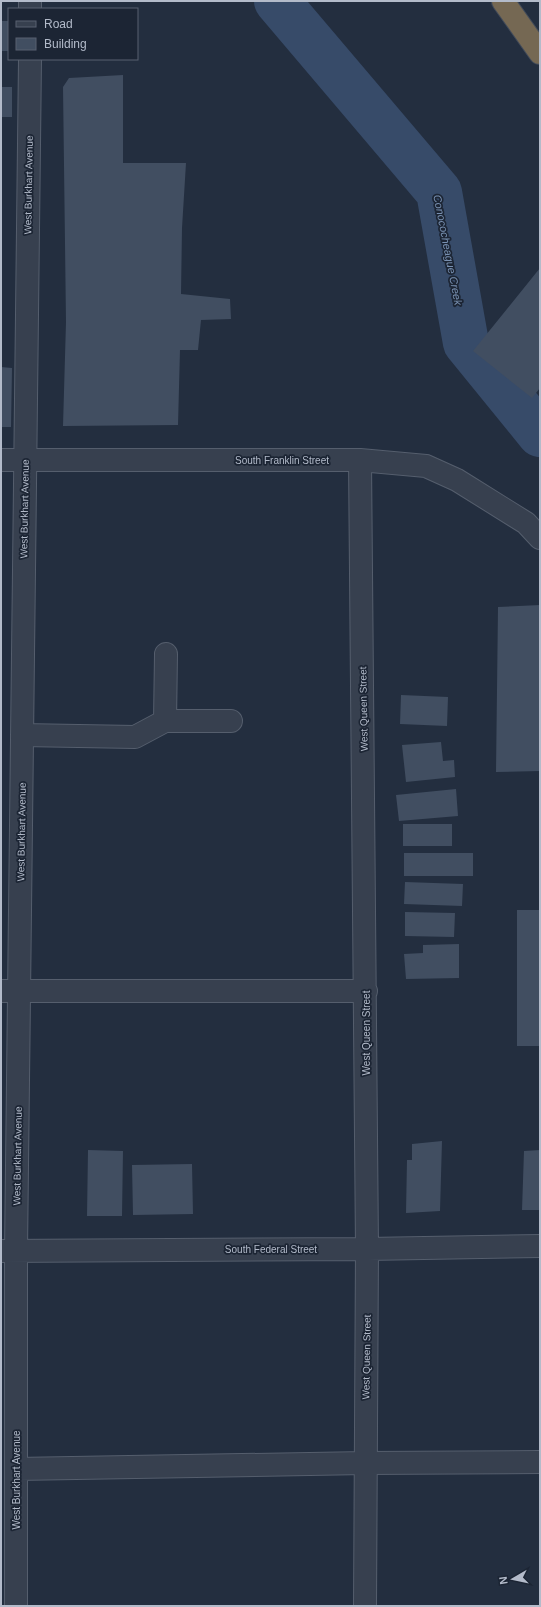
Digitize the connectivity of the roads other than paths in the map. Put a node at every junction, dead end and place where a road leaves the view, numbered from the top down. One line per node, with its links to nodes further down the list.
1 (503, 1): 2 (highway)
2 (540, 53)
3 (30, 60): 5 (street, West Burkhart Avenue)
4 (1, 460): 5 (street, South Franklin Street)
5 (25, 460): 6 (street, South Franklin Street); 11 (street, West Burkhart Avenue)
6 (360, 460): 7 (street, South Franklin Street); 13 (street, West Queen Street)
7 (540, 538)
8 (166, 654): 9 (street)
9 (165, 721): 10 (street); 11 (street)
10 (231, 721)
11 (22, 735): 12 (street, West Burkhart Avenue)
12 (10, 991): 13 (street); 16 (street, West Burkhart Avenue)
13 (366, 991): 15 (street, West Queen Street)
14 (540, 1246): 15 (street, South Federal Street)
15 (367, 1249): 16 (street, South Federal Street); 18 (street, West Queen Street)
16 (9, 1251): 19 (street, West Burkhart Avenue)
17 (540, 1462): 18 (street)
18 (365, 1463): 19 (street); 21 (street, West Queen Street)
19 (16, 1469): 20 (street, West Burkhart Avenue)
20 (16, 1606)
21 (365, 1606)

